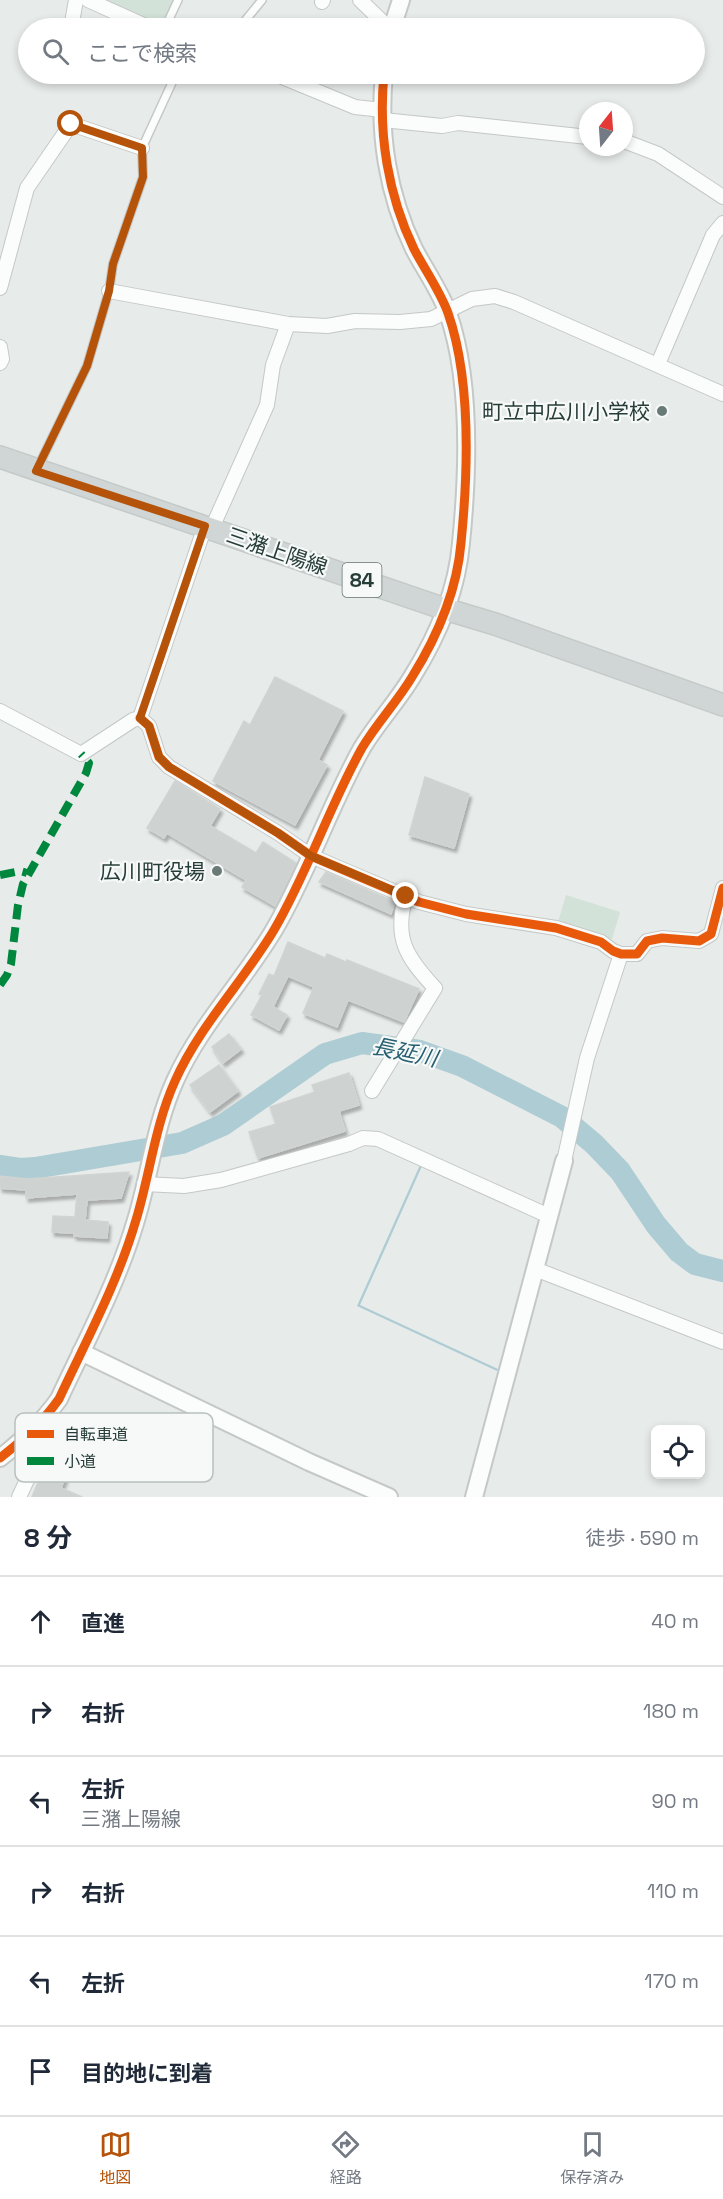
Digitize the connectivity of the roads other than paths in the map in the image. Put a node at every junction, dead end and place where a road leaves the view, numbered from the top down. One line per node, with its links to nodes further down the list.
1 (76, 0): 7 (street)
2 (88, 0): 8 (street)
3 (178, 0): 9 (lane)
4 (262, 0): 10 (lane)
5 (360, 0): 11 (street)
6 (401, 0): 12 (street)
7 (73, 18)
8 (128, 18)
9 (170, 18)
10 (247, 18)
11 (380, 18)
12 (395, 18)
13 (171, 84): 19 (lane)
14 (299, 84): 16 (street)
15 (384, 84): 16 (street)
16 (382, 115): 17 (street); 24 (street)
17 (579, 136)
18 (633, 144): 20 (street)
19 (142, 148): 22 (street); 23 (lane)
20 (723, 197)
21 (723, 223): 28 (street)
22 (0, 288)
23 (109, 291): 25 (street); 31 (lane)
24 (448, 312): 25 (street); 28 (street); 33 (street)
25 (288, 324): 32 (street)
26 (0, 347): 27 (street)
27 (0, 363)
28 (658, 364): 29 (street)
29 (723, 394)
30 (0, 457): 31 (main road, 三潴上陽線 / 84)
31 (36, 471): 32 (main road, 三潴上陽線 / 84)
32 (208, 527): 33 (main road, 三潴上陽線 / 84); 36 (street)
33 (445, 609): 34 (main road, 三潴上陽線 / 84); 37 (street)
34 (723, 705)
35 (0, 711): 36 (street)
36 (140, 718): 37 (street)
37 (311, 856): 38 (street); 43 (street)
38 (406, 896): 40 (street); 41 (street)
39 (722, 897): 40 (street)
40 (621, 954): 42 (street)
41 (372, 1090)
42 (564, 1161): 44 (street)
43 (144, 1184): 44 (street); 47 (street)
44 (549, 1216): 45 (street)
45 (535, 1269): 46 (street); 56 (street)
46 (723, 1342)
47 (81, 1352): 48 (street); 49 (street)
48 (49, 1413)
49 (207, 1413)
50 (213, 1416): 55 (street)
51 (15, 1446): 52 (street)
52 (0, 1458)
53 (26, 1482): 54 (street)
54 (19, 1497)
55 (388, 1497)
56 (474, 1497)

